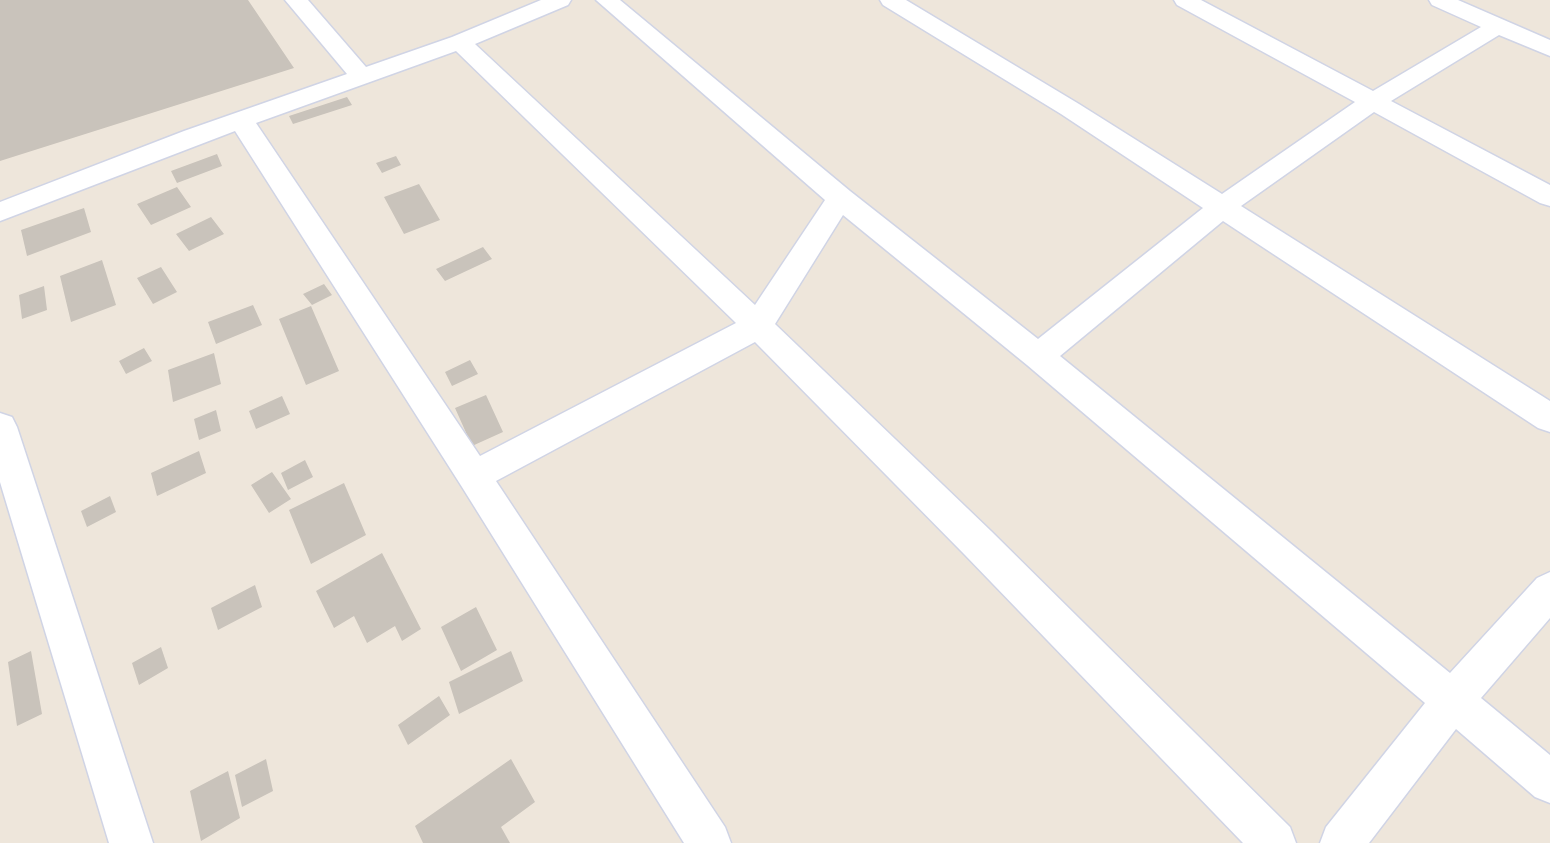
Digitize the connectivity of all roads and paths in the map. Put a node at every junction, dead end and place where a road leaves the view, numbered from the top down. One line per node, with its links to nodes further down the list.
1 (296, 0): 10 (street)
2 (558, 0): 9 (street)
3 (607, 0): 14 (street)
4 (891, 0): 15 (street)
5 (1185, 0): 11 (street)
6 (1440, 0): 7 (street)
7 (1498, 26): 8 (street); 11 (street)
8 (1545, 40)
9 (460, 42): 10 (street); 17 (street)
10 (363, 78): 12 (street)
11 (1372, 102): 13 (street); 15 (street)
12 (241, 120): 16 (street); 21 (street)
13 (1550, 197)
14 (840, 198): 17 (street); 18 (street)
15 (1223, 206): 18 (street); 19 (street)
16 (0, 212)
17 (758, 326): 21 (street); 27 (street)
18 (1038, 356): 23 (street)
19 (1550, 418)
20 (0, 427): 25 (street)
21 (474, 476): 26 (street)
22 (1550, 590): 23 (street)
23 (1452, 701): 24 (street); 28 (street)
24 (1550, 782)
25 (131, 843)
26 (709, 843)
27 (1274, 843)
28 (1342, 843)

